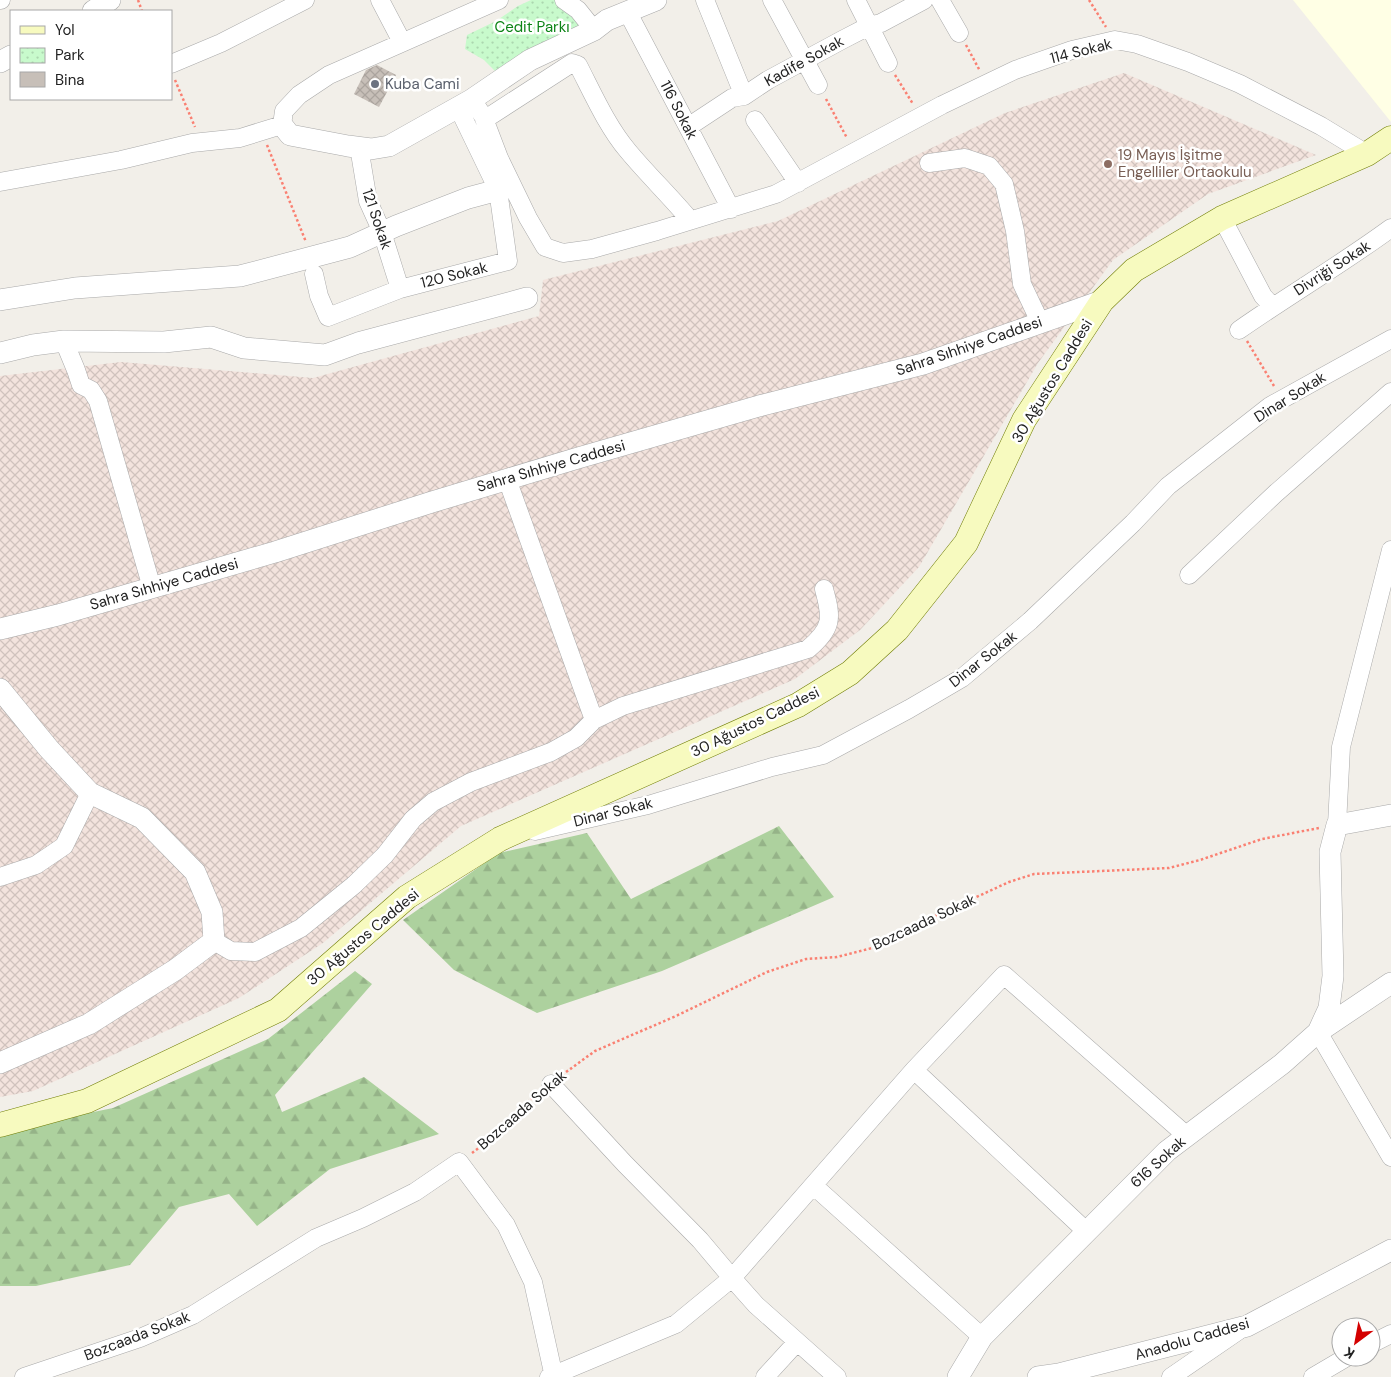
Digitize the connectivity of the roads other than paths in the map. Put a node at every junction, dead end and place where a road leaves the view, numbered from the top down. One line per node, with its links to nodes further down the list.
1 (110, 0): 12 (street)
2 (306, 0): 20 (street)
3 (380, 0): 17 (street)
4 (499, 0): 17 (street)
5 (564, 0): 15 (street)
6 (656, 0): 13 (street)
7 (705, 0): 22 (street)
8 (772, 0): 18 (street)
9 (856, 0): 14 (street)
10 (924, 0): 14 (street, Kadife Sokak)
11 (940, 0): 16 (street)
12 (95, 10)
13 (626, 11): 15 (street); 26 (street, 116 Sokak)
14 (869, 26): 18 (street, Kadife Sokak); 19 (street)
15 (594, 30): 23 (street)
16 (959, 33)
17 (402, 42): 25 (street)
18 (805, 61): 21 (street); 22 (street, Kadife Sokak)
19 (888, 63)
20 (173, 72)
21 (818, 85)
22 (744, 96): 26 (street, Kadife Sokak)
23 (471, 107): 28 (street); 33 (street); 36 (street, 114 Sokak); 36 (street)
24 (755, 120): 32 (street)
25 (282, 125): 28 (street); 31 (street)
26 (688, 127): 34 (street, 116 Sokak)
27 (1391, 138): 29 (main road, 30 Ağustos Caddesi)
28 (359, 147): 38 (street, 121 Sokak)
29 (1367, 154): 32 (street, 114 Sokak); 35 (main road, 30 Ağustos Caddesi)
30 (929, 163): 45 (street)
31 (0, 182)
32 (798, 183): 34 (street, 114 Sokak)
33 (498, 190): 38 (street); 40 (street, 120 Sokak)
34 (731, 209): 36 (street, 114 Sokak)
35 (1222, 218): 43 (main road, 30 Ağustos Caddesi); 44 (street)
36 (690, 220)
37 (1391, 228): 44 (street, Divriği Sokak)
38 (382, 232): 40 (street, 121 Sokak); 42 (street)
39 (314, 274): 40 (street, 120 Sokak)
40 (400, 289)
41 (527, 298): 48 (street)
42 (0, 300)
43 (1102, 301): 45 (street, Sahra Sıhhiye Caddesi); 62 (main road, 30 Ağustos Caddesi)
44 (1272, 306): 46 (street, Divriği Sokak)
45 (1040, 322): 51 (street, Sahra Sıhhiye Caddesi)
46 (1239, 330)
47 (1391, 339): 62 (street, Dinar Sokak)
48 (64, 340): 49 (street); 54 (street)
49 (0, 353)
50 (1391, 392): 53 (street)
51 (507, 479): 54 (street, Sahra Sıhhiye Caddesi); 58 (street)
52 (1391, 550): 61 (street)
53 (1189, 575)
54 (152, 588): 56 (street, Sahra Sıhhiye Caddesi)
55 (824, 589): 58 (street)
56 (0, 629)
57 (0, 688): 59 (street)
58 (594, 720): 64 (street)
59 (90, 793): 63 (street); 64 (street)
60 (1391, 814): 61 (street)
61 (1337, 825): 66 (street)
62 (500, 838): 70 (main road, 30 Ağustos Caddesi)
63 (0, 877)
64 (214, 941): 67 (street)
65 (1391, 983): 66 (street, 616 Sokak)
66 (1318, 1032): 71 (street, 616 Sokak); 72 (street)
67 (0, 1064)
68 (914, 1070): 71 (street); 73 (street); 74 (street)
69 (551, 1084): 76 (street)
70 (0, 1125)
71 (1187, 1136): 74 (street, 616 Sokak)
72 (1391, 1157)
73 (814, 1186): 76 (street); 78 (street)
74 (1086, 1231): 78 (street, 616 Sokak)
75 (1391, 1250): 77 (street, Anadolu Caddesi)
76 (732, 1278): 79 (street); 81 (street)
77 (1247, 1326): 86 (street, Anadolu Caddesi); 87 (street)
78 (982, 1337): 85 (street, 616 Sokak)
79 (797, 1342): 83 (street); 84 (street)
80 (1331, 1366): 88 (street)
81 (552, 1376): 82 (street, Bozcaada Sokak)
82 (24, 1377)
83 (765, 1377)
84 (837, 1377)
85 (958, 1377)
86 (1038, 1377)
87 (1172, 1377)
88 (1313, 1377)

